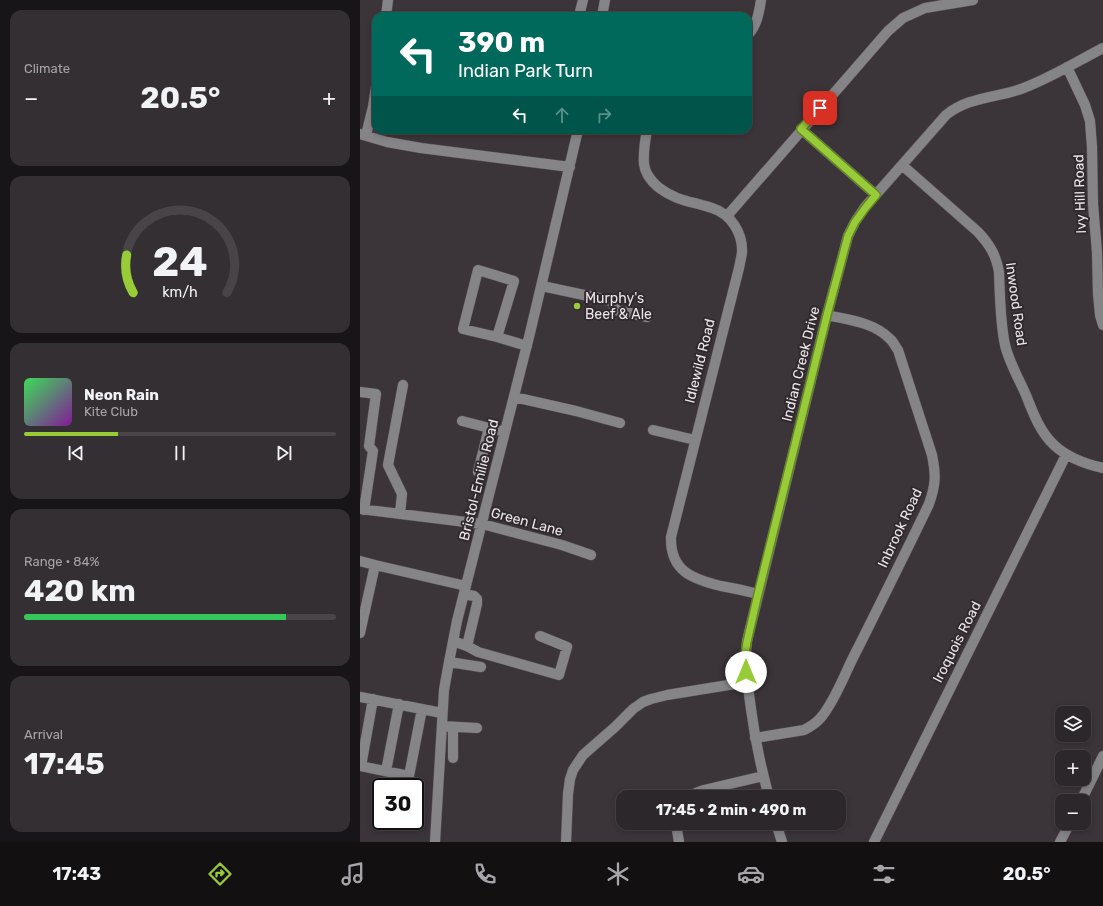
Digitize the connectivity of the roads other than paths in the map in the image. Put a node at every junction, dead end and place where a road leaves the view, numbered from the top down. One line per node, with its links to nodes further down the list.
1 (388, 0): 6 (street)
2 (583, 0): 7 (street)
3 (605, 0): 8 (street)
4 (761, 0): 9 (street)
5 (972, 0): 13 (street)
6 (386, 12)
7 (580, 12)
8 (603, 12)
9 (752, 30)
10 (1103, 48): 11 (street, Indian Creek Drive)
11 (1067, 67): 17 (street, Indian Creek Drive); 24 (street, Ivy Hill Road)
12 (372, 110): 14 (street)
13 (801, 129): 19 (street); 20 (street)
14 (363, 134): 18 (street)
15 (577, 134): 18 (street, Bristol-Emilie Road)
16 (646, 134): 20 (street, Idlewild Road)
17 (902, 165): 19 (street, Indian Creek Drive); 36 (street, Inwood Road)
18 (570, 167): 21 (street, Bristol-Emilie Road)
19 (876, 195): 22 (street, Indian Creek Drive)
20 (727, 216): 35 (street, Idlewild Road)
21 (542, 286): 23 (street); 26 (street, Bristol-Emilie Road)
22 (827, 315): 46 (street, Indian Creek Drive); 62 (street, Inbrook Road)
23 (647, 317)
24 (1103, 325)
25 (497, 337): 25 (street); 26 (street)
26 (527, 346): 29 (street, Bristol-Emilie Road)
27 (403, 385): 40 (street)
28 (360, 392): 39 (street)
29 (514, 397): 31 (street); 34 (street, Bristol-Emilie Road)
30 (462, 421): 32 (street)
31 (620, 423)
32 (489, 428): 34 (street); 38 (street)
33 (653, 430): 35 (street)
34 (505, 432): 41 (street, Bristol-Emilie Road)
35 (695, 440): 46 (street, Idlewild Road)
36 (1066, 455): 37 (street, Inwood Road); 78 (street, Iroquois Road)
37 (1103, 468)
38 (478, 472)
39 (362, 510): 40 (street, Green Lane)
40 (400, 514): 41 (street, Green Lane)
41 (482, 524): 42 (street, Green Lane); 45 (street, Bristol-Emilie Road)
42 (591, 556)
43 (360, 561): 44 (street)
44 (375, 565): 45 (street); 47 (street)
45 (465, 590): 49 (street, Bristol-Emilie Road); 50 (street)
46 (758, 594): 53 (street, Indian Creek Drive)
47 (360, 633)
48 (540, 636): 50 (street)
49 (453, 641): 50 (street); 51 (street, Bristol-Emilie Road)
50 (467, 646)
51 (449, 662): 52 (street); 58 (street, Bristol-Emilie Road)
52 (481, 667)
53 (747, 682): 62 (street, Indian Creek Drive); 75 (street)
54 (360, 696): 55 (street)
55 (373, 699): 56 (street); 65 (street)
56 (399, 704): 57 (street); 66 (street)
57 (422, 709): 58 (street); 66 (street)
58 (442, 713): 59 (street, Bristol-Emilie Road)
59 (442, 726): 60 (street); 74 (street, Bristol-Emilie Road)
60 (453, 727): 61 (street); 64 (street)
61 (478, 728)
62 (755, 738): 67 (street, Indian Creek Drive)
63 (1103, 756): 70 (street)
64 (453, 758)
65 (360, 766): 66 (street)
66 (386, 771)
67 (763, 776): 68 (street); 69 (street, Indian Creek Drive)
68 (704, 790)
69 (767, 790)
70 (1084, 794)
71 (677, 830): 76 (street)
72 (778, 830): 77 (street)
73 (1066, 830): 79 (street)
74 (436, 842)
75 (566, 842)
76 (679, 842)
77 (782, 842)
78 (874, 842)
79 (1060, 842)

